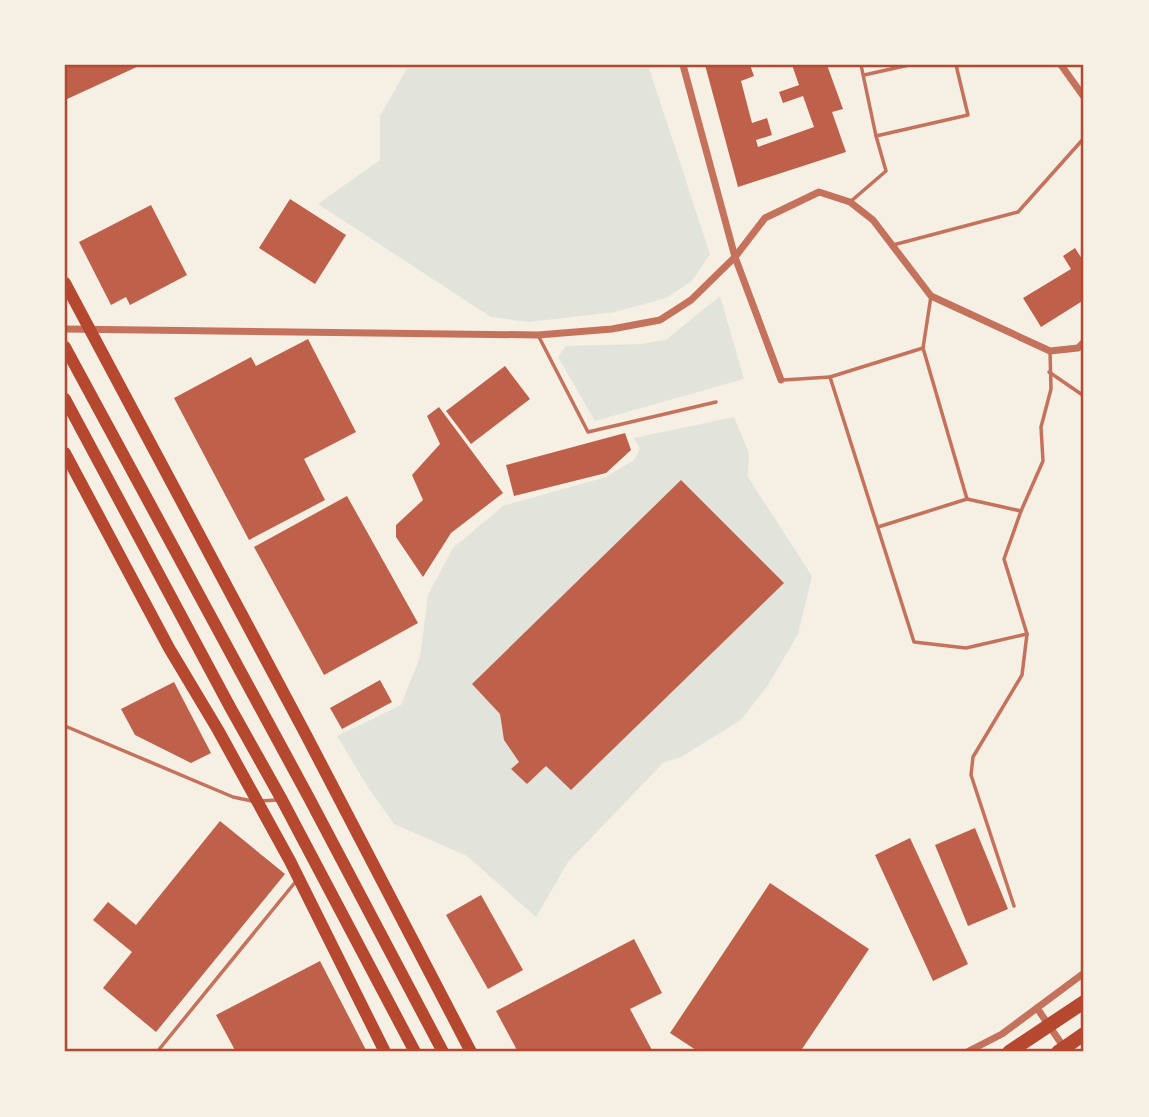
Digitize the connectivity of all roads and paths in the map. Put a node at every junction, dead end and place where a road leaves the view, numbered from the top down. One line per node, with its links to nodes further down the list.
1 (683, 65): 12 (street)
2 (861, 65): 6 (lane)
3 (909, 65): 6 (lane)
4 (956, 65): 8 (lane)
5 (1061, 65): 7 (street)
6 (863, 75): 8 (lane)
7 (1084, 97)
8 (876, 136): 10 (lane)
9 (1084, 138): 11 (lane)
10 (850, 202): 11 (street); 12 (street)
11 (892, 245): 14 (street)
12 (735, 257): 17 (street); 24 (street)
13 (65, 283): 16 (main road)
14 (931, 296): 20 (lane); 21 (street)
15 (65, 329): 16 (street)
16 (90, 330): 17 (street); 48 (main road)
17 (538, 335): 27 (lane)
18 (1084, 342): 21 (street)
19 (65, 346): 47 (main road)
20 (923, 348): 23 (lane); 31 (lane)
21 (1050, 351): 22 (lane)
22 (1049, 372): 25 (lane); 32 (lane)
23 (830, 377): 24 (lane); 33 (lane)
24 (780, 380)
25 (1084, 396)
26 (65, 399): 29 (main road)
27 (716, 402)
28 (65, 453): 30 (main road)
29 (104, 474): 30 (main road); 36 (main road)
30 (82, 486): 37 (main road)
31 (967, 499): 32 (lane); 33 (lane)
32 (1021, 511): 34 (lane)
33 (878, 527): 34 (lane)
34 (1027, 634): 39 (lane)
35 (65, 726): 37 (lane)
36 (282, 800): 37 (lane); 46 (main road)
37 (257, 801): 38 (main road)
38 (298, 878): 44 (lane); 45 (main road)
39 (1014, 906)
40 (1084, 974): 42 (street)
41 (1084, 1002): 50 (highway)
42 (1037, 1008): 49 (street); 52 (street)
43 (1084, 1034): 51 (highway)
44 (157, 1052)
45 (385, 1052)
46 (415, 1052)
47 (443, 1052)
48 (471, 1052)
49 (967, 1052)
50 (1009, 1052)
51 (1058, 1052)
52 (1067, 1052)

